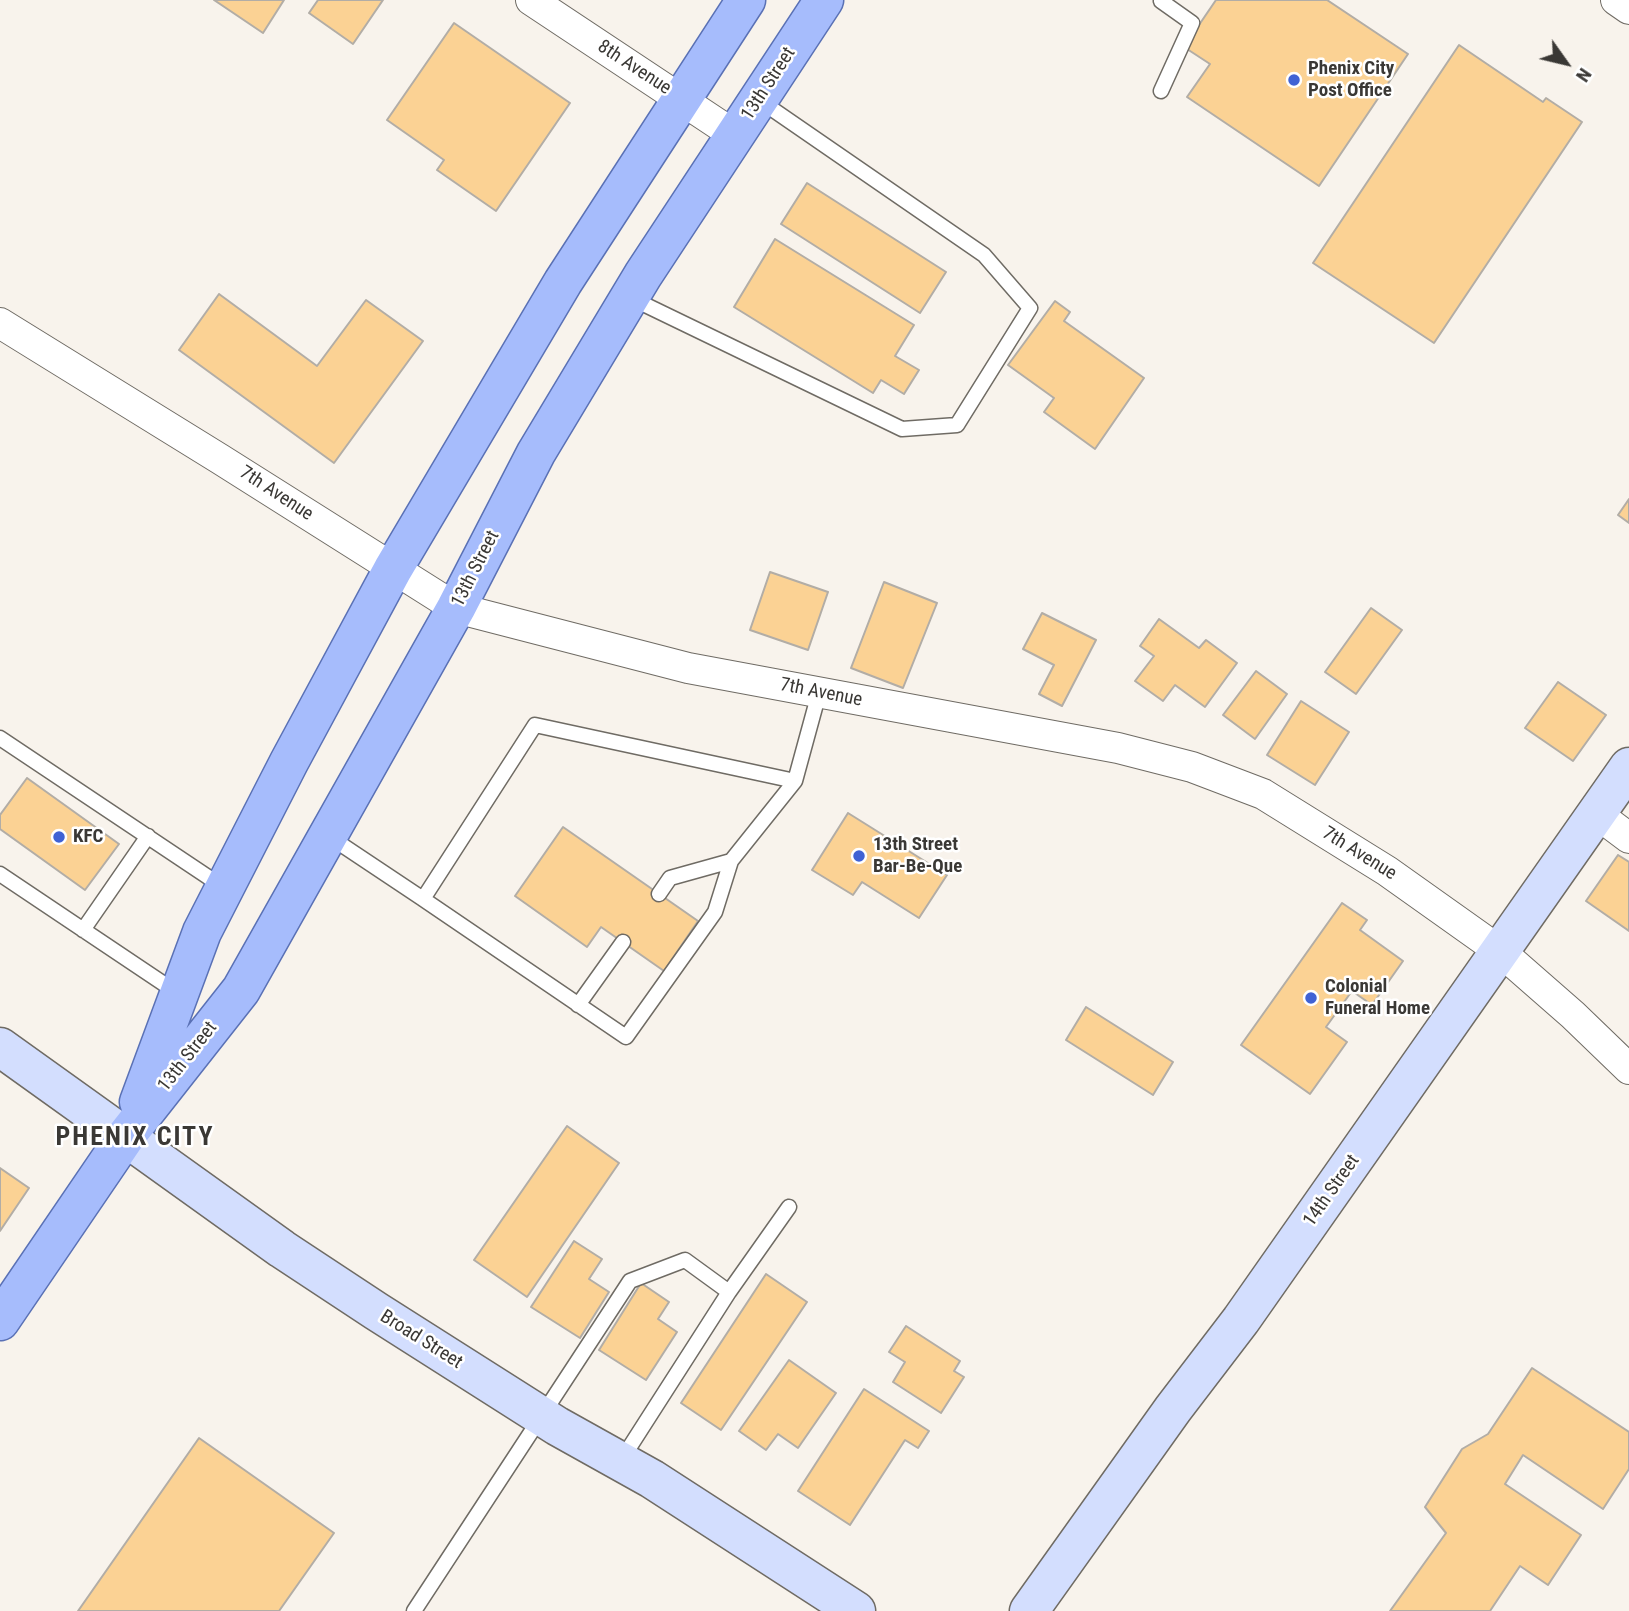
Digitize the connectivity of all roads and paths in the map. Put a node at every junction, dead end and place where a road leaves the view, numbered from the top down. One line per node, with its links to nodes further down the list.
1 (531, 0): 8 (street, 8th Avenue)
2 (746, 0): 8 (main road, 13th Street)
3 (824, 0): 9 (main road, 13th Street)
4 (1160, 0): 7 (lane)
5 (1616, 0): 6 (street)
6 (1629, 9)
7 (1161, 91)
8 (680, 98): 10 (street, 8th Avenue); 13 (main road, 13th Street)
9 (759, 100): 10 (main road, 13th Street); 11 (lane)
10 (736, 136): 11 (main road, 13th Street)
11 (630, 297): 14 (main road, 13th Street)
12 (0, 323): 13 (street, 7th Avenue)
13 (393, 569): 14 (street, 7th Avenue); 25 (main road, 13th Street)
14 (456, 608): 15 (street, 7th Avenue); 21 (main road, 13th Street)
15 (819, 692): 18 (lane); 30 (street, 7th Avenue)
16 (0, 738): 20 (lane)
17 (1629, 767): 19 (street, 14th Street)
18 (795, 781): 23 (lane); 27 (lane)
19 (1597, 814): 22 (street); 30 (street, 14th Street)
20 (148, 836): 25 (lane); 28 (lane)
21 (328, 836): 27 (lane); 35 (main road, 13th Street)
22 (1629, 838)
23 (731, 861): 26 (lane); 32 (lane)
24 (0, 874): 28 (lane)
25 (225, 888): 31 (main road, 13th Street)
26 (659, 894)
27 (423, 899): 32 (lane)
28 (83, 930): 31 (lane)
29 (623, 942): 32 (lane)
30 (1501, 952): 34 (street, 7th Avenue); 43 (street, 14th Street)
31 (179, 994): 35 (main road, 13th Street)
32 (578, 1005)
33 (0, 1047): 35 (street, Broad Street)
34 (1629, 1069)
35 (126, 1136): 38 (main road, 13th Street); 39 (street, Broad Street)
36 (789, 1207): 37 (lane)
37 (729, 1292): 39 (lane); 40 (lane)
38 (0, 1321)
39 (542, 1416): 40 (street, Broad Street); 41 (lane)
40 (621, 1460): 42 (street, Broad Street)
41 (414, 1611)
42 (856, 1611)
43 (1029, 1611)

